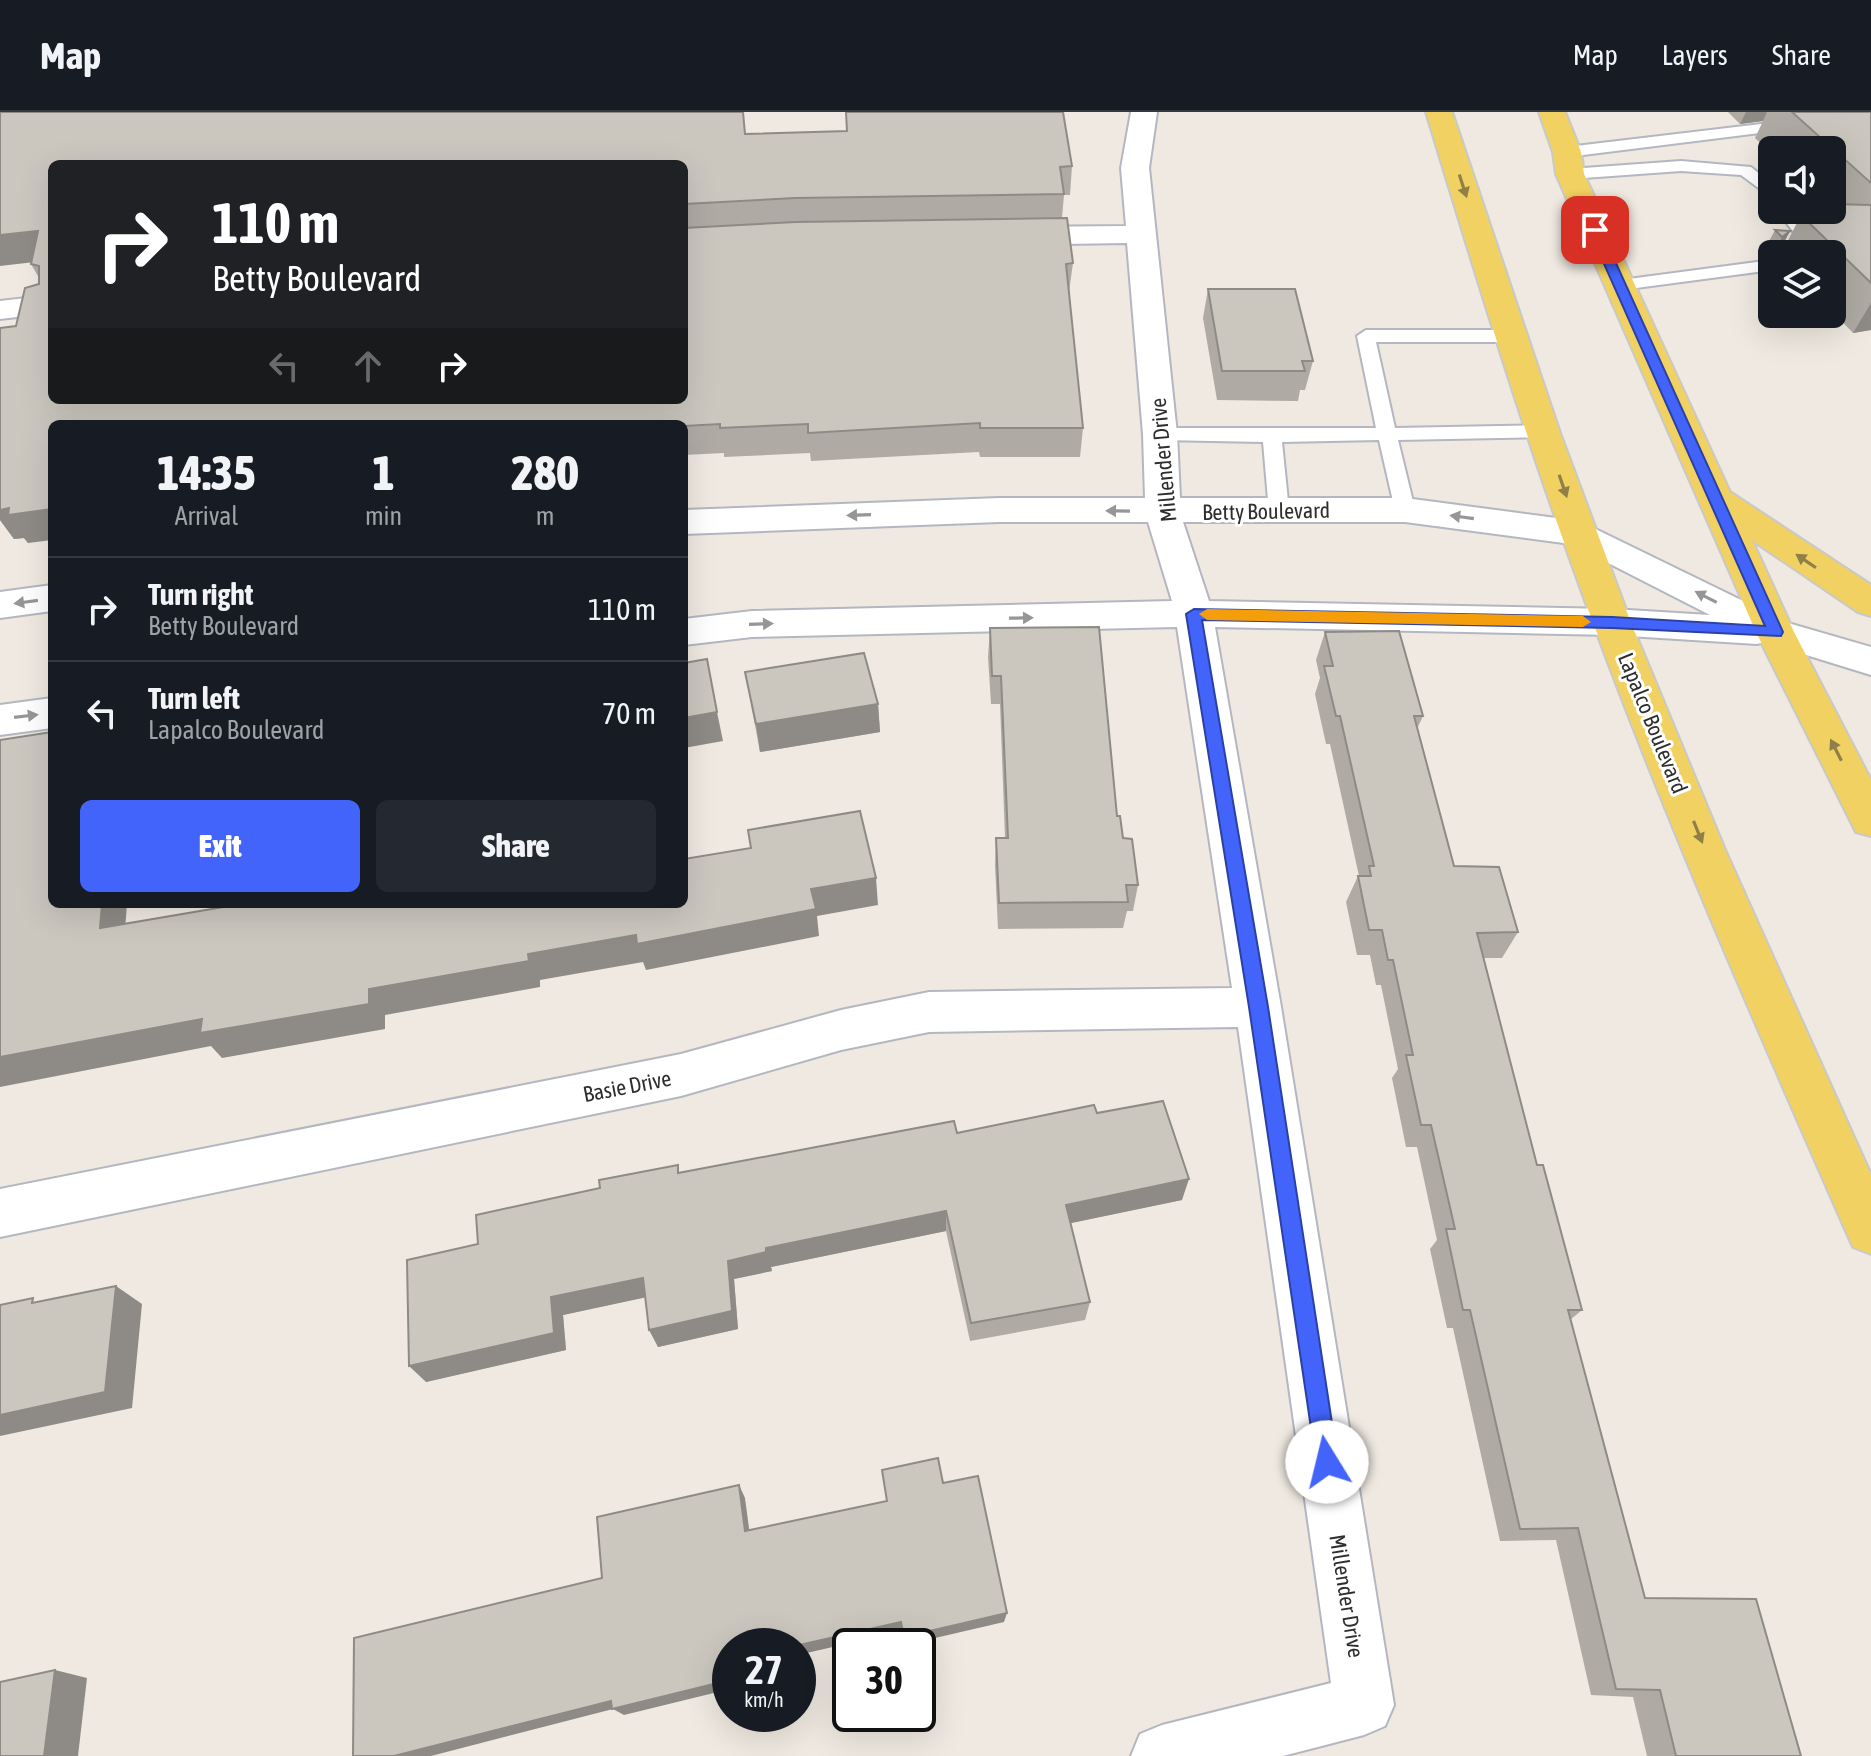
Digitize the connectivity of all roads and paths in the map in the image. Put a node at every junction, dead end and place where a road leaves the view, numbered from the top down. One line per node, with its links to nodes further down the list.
1 (1144, 112): 8 (street, Millender Drive)
2 (1439, 112): 15 (main road, Lapalco Boulevard, one-way to 15)
3 (1552, 112): 5 (main road)
4 (1810, 123): 5 (lane)
5 (1558, 158): 6 (lane); 12 (main road)
6 (1758, 181)
7 (1796, 224): 10 (lane)
8 (1141, 234): 9 (street); 17 (street, Millender Drive)
9 (985, 236)
10 (1804, 240)
11 (1758, 267): 12 (lane)
12 (1621, 285): 20 (main road)
13 (48, 304): 14 (street)
14 (0, 310)
15 (1513, 336): 16 (main road, Lapalco Boulevard); 18 (lane)
16 (1545, 431): 18 (lane); 25 (main road, Lapalco Boulevard, one-way to 25)
17 (1160, 434): 19 (lane); 23 (street, Millender Drive)
18 (1387, 434): 19 (lane); 21 (lane)
19 (1272, 436): 22 (lane)
20 (1716, 500): 27 (main road, one-way to 20); 32 (main road)
21 (1405, 510): 22 (street, Betty Boulevard); 25 (street, Betty Boulevard, one-way to 21)
22 (1279, 511): 23 (street, Betty Boulevard)
23 (1163, 512): 24 (street, Betty Boulevard, one-way to 24); 29 (street, Millender Drive)
24 (688, 522)
25 (1579, 533): 30 (main road, Lapalco Boulevard); 32 (street, Betty Boulevard, one-way to 25)
26 (48, 599): 28 (street, one-way to 28)
27 (1871, 603)
28 (0, 605)
29 (1194, 614): 30 (street, Betty Boulevard); 31 (street, Betty Boulevard, one-way to 29); 37 (street, Millender Drive)
30 (1612, 622): 32 (street, Betty Boulevard); 38 (main road, Lapalco Boulevard, one-way to 38)
31 (688, 632)
32 (1775, 632): 33 (street, Betty Boulevard); 36 (main road, one-way to 32)
33 (1871, 661)
34 (48, 714): 35 (street, one-way to 34)
35 (0, 720)
36 (1866, 791)
37 (1258, 1007): 40 (street, Basie Drive); 42 (street, Millender Drive)
38 (1800, 1074): 39 (main road); 41 (main road, Lapalco Boulevard)
39 (1871, 1171)
40 (0, 1213)
41 (1871, 1230)
42 (1162, 1756)

